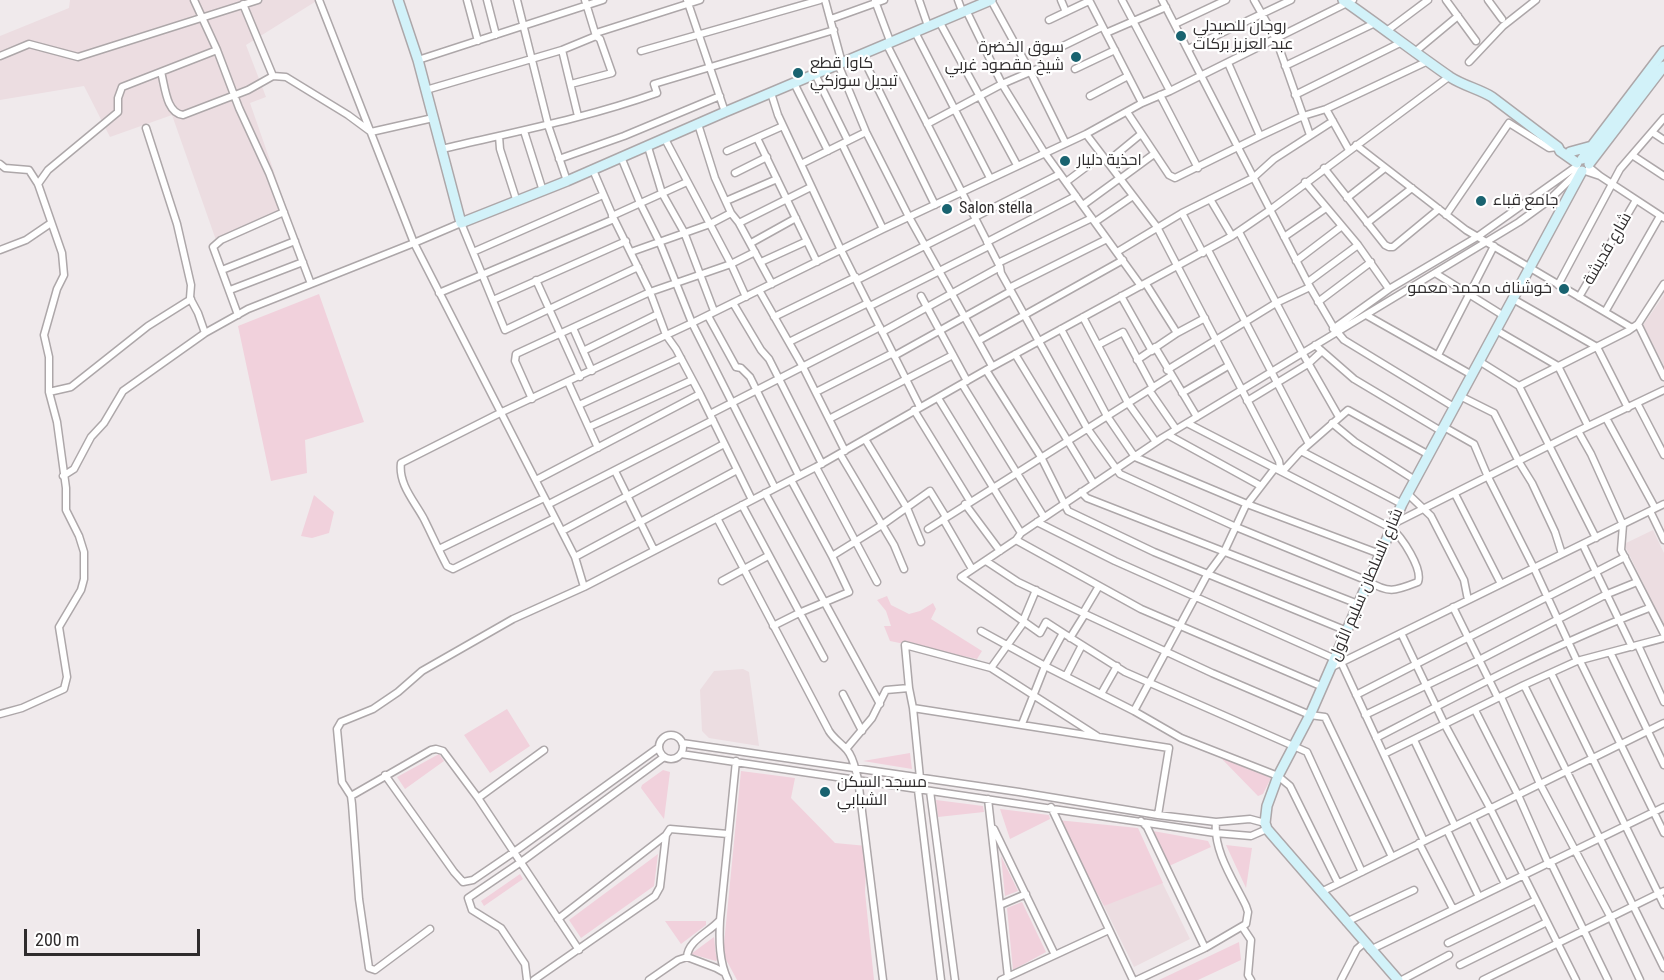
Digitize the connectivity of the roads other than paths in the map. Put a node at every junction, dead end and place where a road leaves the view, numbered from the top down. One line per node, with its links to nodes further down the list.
1 (194, 0): 36 (street)
2 (258, 0): 31 (street)
3 (318, 0): 114 (street)
4 (398, 0): 70 (street)
5 (467, 0): 55 (street)
6 (487, 0): 51 (street)
7 (517, 0): 44 (street)
8 (603, 0): 29 (street)
9 (700, 0): 27 (street)
10 (820, 0): 53 (street)
11 (825, 0): 37 (street)
12 (884, 0): 28 (street)
13 (919, 0): 45 (street)
14 (958, 0): 32 (street)
15 (991, 0): 32 (street); 79 (street)
16 (1061, 0): 33 (street)
17 (1122, 0): 41 (street)
18 (1226, 0): 43 (street)
19 (1254, 0): 34 (street)
20 (1291, 0): 34 (street)
21 (1428, 0): 48 (street)
22 (1446, 0): 35 (street)
23 (1488, 0): 38 (street)
24 (1089, 1): 33 (street); 46 (street)
25 (1348, 1): 42 (street); 54 (street)
26 (1532, 1): 72 (street)
27 (688, 2): 52 (street); 53 (street)
28 (876, 2): 37 (street); 58 (street)
29 (586, 3): 44 (street); 52 (street)
30 (1164, 3): 41 (street); 43 (street)
31 (243, 4): 36 (street); 83 (street)
32 (964, 11): 40 (street); 88 (street)
33 (1066, 12): 39 (street)
34 (1260, 13): 54 (street); 60 (street)
35 (1458, 16): 57 (street); 65 (street)
36 (201, 17): 61 (street); 68 (street)
37 (831, 19): 47 (street)
38 (1502, 19)
39 (1049, 20)
40 (939, 21): 45 (street); 97 (street)
41 (1133, 22): 50 (street); 90 (street)
42 (1376, 22): 48 (street); 75 (street)
43 (1175, 24): 60 (street)
44 (524, 26): 51 (street); 69 (street)
45 (927, 26): 49 (street)
46 (1102, 27): 50 (street); 59 (street)
47 (834, 30): 74 (street); 77 (street)
48 (1388, 30): 56 (street)
49 (915, 32): 58 (street); 100 (street)
50 (1106, 33): 63 (street)
51 (496, 35): 55 (street)
52 (596, 35): 62 (street); 87 (street)
53 (699, 35): 64 (street); 77 (street)
54 (1276, 39): 73 (street); 75 (street)
55 (478, 40): 70 (street)
56 (1403, 41): 65 (street); 94 (street)
57 (1476, 41)
58 (888, 42): 67 (street); 110 (street)
59 (1063, 46)
60 (1188, 49): 82 (street)
61 (217, 50): 80 (street); 92 (street)
62 (562, 50): 69 (street); 87 (street)
63 (1115, 50): 78 (street); 84 (street)
64 (641, 51)
65 (1416, 51): 71 (street)
66 (1664, 51): 128 (street)
67 (861, 54): 74 (street); 181 (street)
68 (0, 56)
69 (532, 58): 89 (street); 108 (street)
70 (418, 60): 89 (street)
71 (1429, 60): 85 (street); 99 (street)
72 (1469, 62)
73 (1228, 63): 82 (street); 119 (street)
74 (840, 64): 81 (street); 115 (street)
75 (1285, 66): 94 (street)
76 (1664, 66): 148 (street)
77 (711, 67): 95 (street); 103 (street)
78 (1075, 69)
79 (1034, 71): 88 (street); 126 (street)
80 (162, 72): 92 (street); 164 (street)
81 (815, 74): 86 (street); 125 (street)
82 (1202, 75): 90 (street); 131 (street)
83 (273, 76): 92 (street); 114 (street)
84 (1128, 76): 96 (street); 98 (street)
85 (1450, 76): 127 (street); 130 (street)
86 (794, 83): 91 (street); 135 (street)
87 (571, 84): 103 (street)
88 (1002, 84): 97 (street); 136 (street)
89 (426, 90): 105 (street)
90 (1170, 91): 93 (street)
91 (771, 93): 101 (street); 111 (street)
92 (234, 95): 186 (street)
93 (1160, 95): 98 (street); 149 (street)
94 (1295, 95): 104 (street)
95 (720, 96): 101 (street); 143 (street)
96 (1090, 96)
97 (980, 98): 100 (street); 147 (street)
98 (1142, 103): 102 (street)
99 (1326, 109): 104 (street); 107 (street)
100 (955, 110): 110 (street); 156 (street)
101 (725, 112): 109 (street)
102 (1127, 112): 117 (street); 118 (street)
103 (578, 116): 108 (street)
104 (1304, 117): 119 (street); 120 (street)
105 (433, 118): 114 (street); 132 (street)
106 (1664, 118): 116 (street)
107 (1333, 121): 120 (street); 133 (street)
108 (548, 124): 113 (street); 143 (street)
109 (698, 124): 123 (street); 178 (street)
110 (927, 124): 169 (street)
111 (783, 126): 122 (street); 146 (street)
112 (146, 128): 265 (street)
113 (524, 131): 121 (street); 168 (street)
114 (371, 132): 213 (street)
115 (866, 132): 125 (street); 190 (street)
116 (1652, 132): 124 (street); 140 (street)
117 (1086, 134): 126 (street); 138 (street)
118 (1141, 134): 139 (street); 144 (street)
119 (1260, 135): 131 (street)
120 (1310, 135): 158 (street)
121 (500, 136): 132 (street); 179 (street)
122 (757, 138): 134 (street); 142 (street)
123 (665, 139): 129 (street); 163 (street)
124 (1664, 140)
125 (845, 142): 135 (street); 203 (street)
126 (1065, 142): 136 (street)
127 (1356, 145): 133 (street); 151 (street)
128 (1592, 146): 137 (street); 148 (street)
129 (648, 147): 141 (street); 170 (street)
130 (1558, 147): 137 (street); 148 (street); 189 (street)
131 (1237, 148): 149 (street); 158 (street)
132 (442, 149): 197 (street)
133 (1349, 150): 150 (street)
134 (727, 151)
135 (828, 151): 146 (street)
136 (1044, 152): 147 (street); 154 (street)
137 (1570, 152): 148 (street)
138 (1102, 154): 144 (street); 161 (street)
139 (1154, 154): 149 (street); 157 (street)
140 (1632, 155): 155 (street); 165 (street)
141 (621, 157): 152 (street); 180 (street)
142 (767, 157): 153 (street); 159 (street)
143 (559, 159): 160 (street)
144 (1107, 162): 157 (street)
145 (0, 164): 164 (street)
146 (801, 164): 166 (street)
147 (1017, 165): 156 (street)
148 (1582, 166): 165 (street); 208 (street); 216 (street); 238 (street, شارع السلطان سليم الأول)
149 (1198, 168)
150 (1324, 168): 162 (street); 174 (street)
151 (1385, 168): 167 (street); 174 (street)
152 (593, 170): 160 (street); 171 (street)
153 (735, 173)
154 (1060, 174): 161 (street); 194 (street)
155 (1664, 176)
156 (990, 178): 169 (street)
157 (1120, 178): 173 (street); 182 (street)
158 (1253, 178): 176 (street); 185 (street)
159 (777, 179): 175 (street); 178 (street)
160 (567, 181): 168 (street)
161 (1066, 182): 172 (street)
162 (1305, 182): 183 (street); 185 (street)
163 (687, 183): 170 (street); 200 (street)
164 (38, 184): 196 (street)
165 (1612, 184): 177 (street); 252 (street)
166 (811, 187): 175 (street); 222 (street)
167 (1412, 188): 184 (street); 199 (street)
168 (543, 191): 179 (street)
169 (962, 192): 181 (street); 194 (street)
170 (662, 193): 180 (street); 204 (street)
171 (603, 195): 192 (street); 224 (street)
172 (1076, 196): 182 (street); 217 (street)
173 (1133, 196): 195 (street); 202 (street)
174 (1347, 198): 199 (street)
175 (787, 199): 193 (street); 198 (street)
176 (1210, 199): 188 (street); 206 (street)
177 (1636, 200): 191 (street); 264 (street, شارع قديشة)
178 (726, 201): 187 (street)
179 (517, 202): 197 (street)
180 (640, 203): 192 (street); 214 (street)
181 (935, 205): 190 (street)
182 (1083, 205): 195 (street)
183 (1326, 208): 201 (street); 207 (street)
184 (1439, 209): 189 (street); 199 (street)
185 (1270, 210): 205 (street); 207 (street)
186 (284, 212): 212 (street); 239 (street)
187 (730, 213): 198 (street); 200 (street)
188 (1182, 213): 202 (street); 223 (street)
189 (1446, 215): 208 (street)
190 (909, 217): 203 (street); 219 (street)
191 (1662, 217): 275 (street)
192 (613, 218): 210 (street); 243 (street)
193 (796, 218): 211 (street); 215 (street)
194 (975, 218): 217 (street); 219 (street)
195 (1093, 220): 209 (street); 235 (street)
196 (51, 223): 221 (street); 339 (street)
197 (461, 223): 213 (street); 224 (street)
198 (739, 223): 215 (street)
199 (1367, 223)
200 (710, 224): 204 (street); 234 (street)
201 (1342, 226): 218 (street); 229 (street)
202 (1157, 227): 227 (street); 237 (street)
203 (883, 229): 222 (street)
204 (684, 232): 214 (street); 242 (street)
205 (1239, 232): 206 (street); 270 (street)
206 (1232, 236): 223 (street)
207 (1284, 237): 229 (street)
208 (1477, 237): 216 (street); 253 (street)
209 (1107, 239): 227 (street); 256 (street)
210 (626, 241): 225 (street); 245 (street)
211 (807, 241): 231 (street); 232 (street)
212 (295, 242): 230 (street); 239 (street)
213 (414, 243): 247 (street); 258 (street)
214 (660, 243): 225 (street); 246 (street)
215 (751, 243): 226 (street)
216 (1488, 243): 220 (street); 241 (street)
217 (988, 244): 235 (street); 240 (street)
218 (1358, 245): 233 (street); 249 (street)
219 (925, 246): 240 (street); 244 (street)
220 (1494, 246): 238 (street); 260 (street)
221 (0, 250)
222 (841, 250): 232 (street); 244 (street)
223 (1205, 251): 237 (street); 286 (street)
224 (473, 252): 243 (street)
225 (631, 252): 236 (street)
226 (755, 252): 231 (street); 234 (street)
227 (1117, 252): 228 (street)
228 (1123, 260): 251 (street); 277 (street)
229 (1296, 261): 249 (street)
230 (303, 262): 247 (street); 254 (street)
231 (761, 262): 248 (street)
232 (817, 262): 248 (street)
233 (1371, 262): 253 (street); 268 (street)
234 (731, 264): 242 (street); 263 (street)
235 (999, 265): 256 (street); 259 (street)
236 (638, 267): 257 (street); 273 (street)
237 (1177, 267): 251 (street); 285 (street)
238 (1529, 268): 252 (street); 266 (street, شارع السلطان سليم الأول)
239 (222, 270): 254 (street)
240 (940, 272): 259 (street); 271 (street)
241 (1435, 273): 260 (street); 279 (street)
242 (701, 274): 246 (street); 274 (street)
243 (483, 276): 258 (street); 267 (street)
244 (857, 278): 271 (street); 283 (street)
245 (536, 280): 267 (street); 273 (street)
246 (676, 283): 257 (street); 287 (street)
247 (311, 284): 278 (street)
248 (772, 284): 255 (street)
249 (1309, 284): 268 (street); 270 (street)
250 (1664, 284): 288 (street)
251 (1144, 285): 262 (street); 296 (street)
252 (1558, 285): 264 (street)
253 (1389, 289): 293 (street)
254 (230, 290): 278 (street)
255 (759, 290): 263 (street); 283 (street)
256 (1010, 290): 277 (street); 281 (street)
257 (650, 292): 276 (street); 289 (street)
258 (439, 293): 354 (street)
259 (952, 294): 272 (street); 281 (street)
260 (1470, 295): 282 (street); 313 (street)
261 (921, 296): 272 (street)
262 (1121, 296): 284 (street); 306 (street)
263 (746, 297): 269 (street)
264 (1580, 297): 275 (street)
265 (191, 299): 295 (street); 339 (street)
266 (1513, 299): 282 (street, شارع السلطان سليم الأول); 305 (street)
267 (492, 300): 273 (street)
268 (1318, 302): 293 (street)
269 (733, 303): 274 (street); 328 (street)
270 (1276, 303): 286 (street); 310 (street)
271 (869, 304): 291 (street); 301 (street)
272 (927, 307): 291 (street); 292 (street)
273 (550, 310): 297 (street)
274 (714, 312): 280 (street)
275 (1605, 312): 288 (street)
276 (658, 314): 298 (street); 307 (street)
277 (1024, 314): 300 (street); 302 (street)
278 (238, 315): 295 (street)
279 (1366, 315): 293 (street); 313 (street)
280 (708, 316): 287 (street); 338 (street)
281 (964, 316): 292 (street); 300 (street)
282 (1504, 316): 294 (street, شارع السلطان سليم الأول)
283 (774, 317): 301 (street)
284 (1083, 317): 290 (street); 303 (street)
285 (1205, 318): 296 (street); 299 (street)
286 (1244, 321): 299 (street); 323 (street)
287 (692, 323): 298 (street); 347 (street)
288 (1635, 326): 305 (street); 327 (street)
289 (573, 328): 297 (street); 307 (street)
290 (1061, 329): 302 (street); 355 (street)
291 (881, 330): 311 (street); 320 (street)
292 (939, 330): 311 (street); 312 (street)
293 (1336, 330): 304 (street); 351 (street)
294 (1496, 330): 316 (street, شارع السلطان سليم الأول); 319 (street)
295 (205, 333): 390 (street)
296 (1177, 333): 306 (street)
297 (560, 334): 326 (street); 345 (street)
298 (666, 335): 314 (street); 322 (street)
299 (1215, 339): 318 (street); 324 (street)
300 (978, 341): 321 (street)
301 (789, 342): 320 (street)
302 (1038, 342): 309 (street); 365 (street)
303 (1098, 345): 315 (street); 348 (street)
304 (1315, 345): 308 (street); 310 (street)
305 (1597, 346): 319 (street); 353 (street)
306 (1153, 349): 315 (street); 324 (street)
307 (583, 351): 322 (street)
308 (1322, 351): 317 (street); 367 (street)
309 (1015, 354): 321 (street); 371 (street)
310 (1303, 354): 317 (street); 323 (street)
311 (893, 355): 329 (street); 340 (street)
312 (952, 355): 329 (street); 332 (street)
313 (1438, 355): 325 (street)
314 (681, 358): 330 (street); 350 (street)
315 (1137, 360): 335 (street)
316 (1479, 361): 325 (street, شارع السلطان سليم الأول); 334 (street)
317 (1308, 364): 333 (street); 358 (street)
318 (1228, 366): 336 (street); 341 (street)
319 (1558, 366): 334 (street); 363 (street)
320 (803, 367): 328 (street); 340 (street)
321 (989, 368): 332 (street); 381 (street)
322 (592, 371): 326 (street)
323 (1272, 371): 333 (street); 336 (street)
324 (1169, 373): 335 (street); 341 (street)
325 (1472, 375): 343 (street, شارع السلطان سليم الأول)
326 (580, 377): 331 (street)
327 (1664, 377)
328 (780, 379): 338 (street); 384 (street)
329 (905, 379): 352 (street); 360 (street)
330 (692, 380): 342 (street); 364 (street)
331 (568, 382): 345 (street); 350 (street)
332 (965, 382): 344 (street); 389 (street)
333 (1278, 382): 346 (street); 374 (street)
334 (1519, 386): 375 (street)
335 (1151, 389): 348 (street); 366 (street)
336 (1241, 389): 346 (street); 357 (street)
337 (1664, 390): 349 (street)
338 (756, 391): 347 (street); 391 (street)
339 (49, 392): 390 (street)
340 (816, 392): 360 (street)
341 (1182, 393): 357 (street)
342 (700, 394): 356 (street); 376 (street)
343 (1460, 396): 351 (street, شارع السلطان سليم الأول); 383 (street)
344 (938, 398): 352 (street); 399 (street)
345 (532, 399): 354 (street)
346 (1247, 401): 386 (street)
347 (732, 403): 356 (street); 398 (street)
348 (1128, 403): 355 (street); 372 (street)
349 (1637, 403): 353 (street); 380 (street)
350 (579, 405): 364 (street)
351 (1454, 407): 367 (street, شارع السلطان سليم الأول)
352 (917, 408): 370 (street); 407 (street)
353 (1628, 408): 359 (street)
354 (502, 412): 393 (street); 435 (street)
355 (1107, 416): 365 (street); 382 (street)
356 (711, 417): 373 (street); 388 (street)
357 (1197, 417): 361 (street)
358 (1339, 417): 362 (street); 379 (street)
359 (1606, 418): 363 (street); 415 (street)
360 (829, 419): 378 (street)
361 (1186, 423): 366 (street); 386 (street)
362 (1332, 423): 374 (street); 395 (street)
363 (1588, 426): 368 (street)
364 (589, 427): 376 (street)
365 (1087, 428): 371 (street); 385 (street)
366 (1176, 429): 369 (street)
367 (1442, 429): 379 (street, شارع السلطان سليم الأول); 392 (street)
368 (1578, 430): 375 (street); 423 (street)
369 (1168, 435): 372 (street); 397 (street)
370 (866, 439): 378 (street); 413 (street)
371 (1067, 441): 381 (street); 396 (street)
372 (1156, 442): 382 (street)
373 (724, 444): 387 (street); 404 (street)
374 (1309, 444): 377 (street)
375 (1548, 446): 383 (street); 429 (street)
376 (598, 448): 393 (street)
377 (1301, 451): 386 (street); 410 (street)
378 (843, 453): 384 (street); 422 (street)
379 (1428, 455): 395 (street, شارع السلطان سليم الأول)
380 (1664, 455)
381 (1041, 457): 389 (street); 408 (street)
382 (1135, 457): 385 (street); 409 (street)
383 (1519, 462): 392 (street); 440 (street)
384 (819, 466): 391 (street); 432 (street)
385 (1116, 469): 396 (street); 425 (street)
386 (1280, 469): 397 (street); 424 (street)
387 (737, 470): 405 (street); 420 (street)
388 (615, 471): 404 (street); 406 (street)
389 (1016, 472): 399 (street); 416 (street)
390 (63, 476): 515 (street)
391 (799, 476): 394 (street)
392 (1488, 477): 403 (street); 447 (street)
393 (536, 480): 406 (street)
394 (791, 480): 398 (street); 442 (street)
395 (1415, 480): 402 (street, شارع السلطان سليم الأول)
396 (1094, 484): 400 (street)
397 (1261, 486): 409 (street)
398 (775, 488): 401 (street)
399 (992, 488): 407 (street); 428 (street)
400 (1081, 492): 408 (street); 438 (street)
401 (765, 493): 405 (street); 464 (street)
402 (1408, 494): 410 (street, شارع السلطان سليم الأول); 414 (street)
403 (1455, 494): 414 (street); 456 (street)
404 (627, 497): 420 (street); 427 (street)
405 (752, 500): 412 (street)
406 (546, 501): 417 (street); 435 (street)
407 (968, 502): 419 (street); 437 (street)
408 (1064, 504): 416 (street); 451 (street)
409 (1247, 504): 425 (street); 439 (street)
410 (1402, 504): 424 (street, شارع السلطان سليم الأول)
411 (1664, 504): 415 (street)
412 (742, 505): 418 (street); 441 (street)
413 (908, 508): 419 (street); 422 (street); 433 (street)
414 (1424, 509): 424 (street); 463 (street)
415 (1653, 510): 423 (street); 431 (street)
416 (1044, 517): 421 (street)
417 (555, 518): 427 (street); 435 (street)
418 (717, 518): 436 (street); 446 (street)
419 (945, 518): 426 (street); 449 (street)
420 (639, 522): 436 (street); 443 (street)
421 (1036, 522): 428 (street); 461 (street)
422 (882, 525): 432 (street); 448 (street)
423 (1623, 525): 429 (street); 444 (street)
424 (1392, 526): 439 (street, شارع السلطان سليم الأول); 453 (street)
425 (1236, 527): 438 (street); 453 (street)
426 (928, 529)
427 (562, 531): 443 (street)
428 (1021, 533): 430 (street)
429 (1596, 538): 434 (street)
430 (1016, 540): 437 (street); 457 (street)
431 (1664, 540)
432 (857, 542): 442 (street); 454 (street)
433 (921, 542)
434 (1583, 545): 440 (street); 450 (street)
435 (439, 549)
436 (654, 550): 458 (street)
437 (1000, 551): 445 (street)
438 (1224, 552): 451 (street); 465 (street)
439 (1380, 554): 453 (street, شارع السلطان سليم الأول)
440 (1562, 554): 447 (street)
441 (768, 556): 446 (street); 468 (street)
442 (832, 556): 464 (street)
443 (575, 557): 458 (street)
444 (1625, 557): 450 (street); 455 (street)
445 (986, 561): 449 (street); 459 (street)
446 (744, 568): 452 (street); 473 (street)
447 (1534, 568): 456 (street); 462 (street)
448 (904, 569)
449 (972, 569): 472 (street)
450 (1596, 572): 460 (street); 462 (street)
451 (1207, 574): 461 (street); 476 (street)
452 (722, 581)
453 (1368, 581): 465 (street, شارع السلطان سليم الأول)
454 (877, 582)
455 (1637, 582): 460 (street); 467 (street)
456 (1501, 584): 463 (street)
457 (1099, 586): 469 (street); 474 (street)
458 (584, 587): 549 (street)
459 (1036, 591): 469 (street); 472 (street)
460 (1605, 595): 470 (street); 471 (street)
461 (1196, 597): 474 (street); 491 (street)
462 (1547, 598): 470 (street); 480 (street)
463 (1468, 600): 466 (street)
464 (824, 602): 468 (street); 510 (street)
465 (1358, 604): 476 (street, شارع السلطان سليم الأول)
466 (1454, 607): 478 (street); 480 (street)
467 (1649, 608): 471 (street); 479 (street)
468 (799, 613): 473 (street); 488 (street)
469 (1084, 613): 481 (street); 486 (street)
470 (1557, 620): 482 (street); 489 (street)
471 (1618, 620): 482 (street); 485 (street)
472 (1024, 622): 477 (street); 484 (street)
473 (773, 626): 530 (street)
474 (1180, 627): 486 (street); 502 (street)
475 (981, 631): 484 (street)
476 (1347, 632): 491 (street, شارع السلطان سليم الأول)
477 (1063, 633): 481 (street); 493 (street)
478 (1401, 633): 491 (street); 492 (street)
479 (1664, 636): 485 (street)
480 (1468, 637): 489 (street); 492 (street)
481 (1070, 638): 483 (street)
482 (1569, 642): 490 (street); 498 (street)
483 (1082, 645): 494 (street); 497 (street)
484 (1006, 646): 493 (street); 495 (street)
485 (1635, 646): 487 (street); 509 (street)
486 (1167, 653): 499 (street); 516 (street)
487 (1611, 654): 490 (street); 522 (street)
488 (824, 658)
489 (1479, 660): 498 (street); 501 (street)
490 (1579, 661): 496 (street); 528 (street)
491 (1336, 663): 502 (street, شارع السلطان سليم الأول); 506 (street)
492 (1416, 663): 501 (street); 506 (street)
493 (1045, 666): 497 (street); 507 (street)
494 (1117, 666): 499 (street); 505 (street)
495 (991, 668): 503 (street); 507 (street)
496 (1551, 673): 500 (street); 535 (street)
497 (1066, 676): 505 (street)
498 (1488, 679): 508 (street); 511 (street)
499 (1149, 683): 514 (street); 527 (street)
500 (1524, 685): 508 (street); 539 (street)
501 (1427, 686): 511 (street); 517 (street)
502 (1323, 687): 516 (street, شارع السلطان سليم الأول)
503 (909, 688): 510 (street); 512 (street)
504 (843, 694): 521 (street)
505 (1101, 694): 514 (street)
506 (1356, 694): 517 (street)
507 (1034, 696): 519 (street); 523 (street)
508 (1499, 697): 513 (street); 545 (street)
509 (1664, 702)
510 (880, 704): 521 (street)
511 (1436, 706): 520 (street); 524 (street)
512 (913, 708): 519 (street); 542 (street)
513 (1475, 710): 520 (street); 548 (street)
514 (1134, 711): 541 (street)
515 (0, 714)
516 (1310, 715): 527 (street, شارع السلطان سليم الأول); 573 (street)
517 (1365, 715): 524 (street)
518 (1664, 723): 522 (street)
519 (1022, 724): 523 (street)
520 (1445, 725): 525 (street); 554 (street)
521 (862, 731): 530 (street)
522 (1647, 731): 528 (street); 537 (street)
523 (1099, 737): 556 (street)
524 (1376, 738): 533 (street)
525 (1414, 740): 533 (street); 562 (street)
526 (682, 743): 529 (street); 532 (street); 538 (street)
527 (1295, 745): 541 (street, شارع السلطان سليم الأول); 576 (street)
528 (1621, 745): 535 (street); 555 (street)
529 (658, 748): 534 (street); 572 (street)
530 (846, 749): 538 (street)
531 (544, 750): 550 (street)
532 (681, 754): 534 (street); 536 (street)
533 (1384, 754): 570 (street)
534 (664, 758): 574 (street)
535 (1592, 758): 539 (street); 563 (street)
536 (736, 761): 543 (street); 567 (street)
537 (1664, 765)
538 (855, 769): 542 (street); 543 (street)
539 (1567, 770): 545 (street); 569 (street)
540 (386, 775): 549 (street); 550 (street); 572 (street)
541 (1278, 776): 561 (street, شارع السلطان سليم الأول); 578 (street)
542 (920, 778): 544 (street)
543 (858, 779): 546 (street); 615 (street)
544 (937, 780): 547 (street); 556 (street)
545 (1540, 784): 548 (street); 571 (street)
546 (918, 790): 547 (street); 616 (street)
547 (932, 792): 551 (street); 617 (street)
548 (1518, 795): 554 (street); 575 (street)
549 (351, 796): 596 (street)
550 (478, 798): 572 (street)
551 (988, 799): 552 (street); 559 (street)
552 (1051, 807): 558 (street); 597 (street)
553 (1664, 807): 555 (street)
554 (1490, 808): 557 (street); 577 (street)
555 (1654, 812): 563 (street); 566 (street)
556 (1158, 815): 560 (street)
557 (1472, 818): 562 (street); 579 (street)
558 (1141, 821): 565 (street); 602 (street)
559 (991, 822): 583 (street); 586 (street)
560 (1216, 822): 561 (street); 565 (street)
561 (1266, 826): 565 (street); 581 (street)
562 (1455, 826): 564 (street)
563 (1626, 826): 569 (street); 582 (street)
564 (1447, 830): 570 (street); 584 (street)
565 (1215, 833): 595 (street)
566 (1664, 833)
567 (728, 834): 568 (street); 592 (street)
568 (666, 835): 591 (street); 603 (street)
569 (1600, 839): 571 (street); 588 (street)
570 (1422, 842): 573 (street); 589 (street)
571 (1574, 851): 575 (street); 590 (street)
572 (514, 852): 574 (street)
573 (1392, 856): 576 (street)
574 (521, 862): 591 (street); 612 (street)
575 (1550, 864): 577 (street); 598 (street)
576 (1362, 872): 578 (street)
577 (1524, 875): 579 (street); 585 (street)
578 (1338, 884): 581 (street)
579 (1505, 884): 584 (street)
580 (1414, 890): 593 (street)
581 (1321, 892): 593 (street)
582 (1661, 893): 587 (street); 588 (street)
583 (1026, 894): 586 (street); 604 (street)
584 (1479, 897): 589 (street)
585 (1536, 900): 594 (street); 599 (street)
586 (1000, 905): 610 (street)
587 (1664, 905)
588 (1633, 906): 590 (street); 608 (street)
589 (1454, 909): 601 (street)
590 (1611, 918): 598 (street); 624 (street)
591 (558, 919): 603 (street)
592 (720, 920): 606 (street); 609 (street)
593 (1346, 922): 601 (street)
594 (1547, 922): 600 (street); 607 (street)
595 (1242, 928): 602 (street); 619 (street)
596 (430, 929)
597 (1109, 930): 604 (street); 618 (street)
598 (1584, 932): 600 (street); 623 (street)
599 (1448, 943)
600 (1558, 943): 621 (street); 622 (street)
601 (1367, 946): 611 (street); 620 (street)
602 (1205, 948): 618 (street)
603 (579, 950): 613 (street)
604 (1055, 955): 610 (street)
605 (1449, 955): 611 (street)
606 (687, 957): 609 (street); 614 (street)
607 (1460, 965)
608 (1664, 968)
609 (726, 977)
610 (1004, 979)
611 (1396, 979)
612 (527, 980)
613 (534, 980)
614 (649, 980)
615 (883, 980)
616 (941, 980)
617 (955, 980)
618 (1135, 980)
619 (1251, 980)
620 (1341, 980)
621 (1483, 980)
622 (1576, 980)
623 (1608, 980)
624 (1640, 980)

